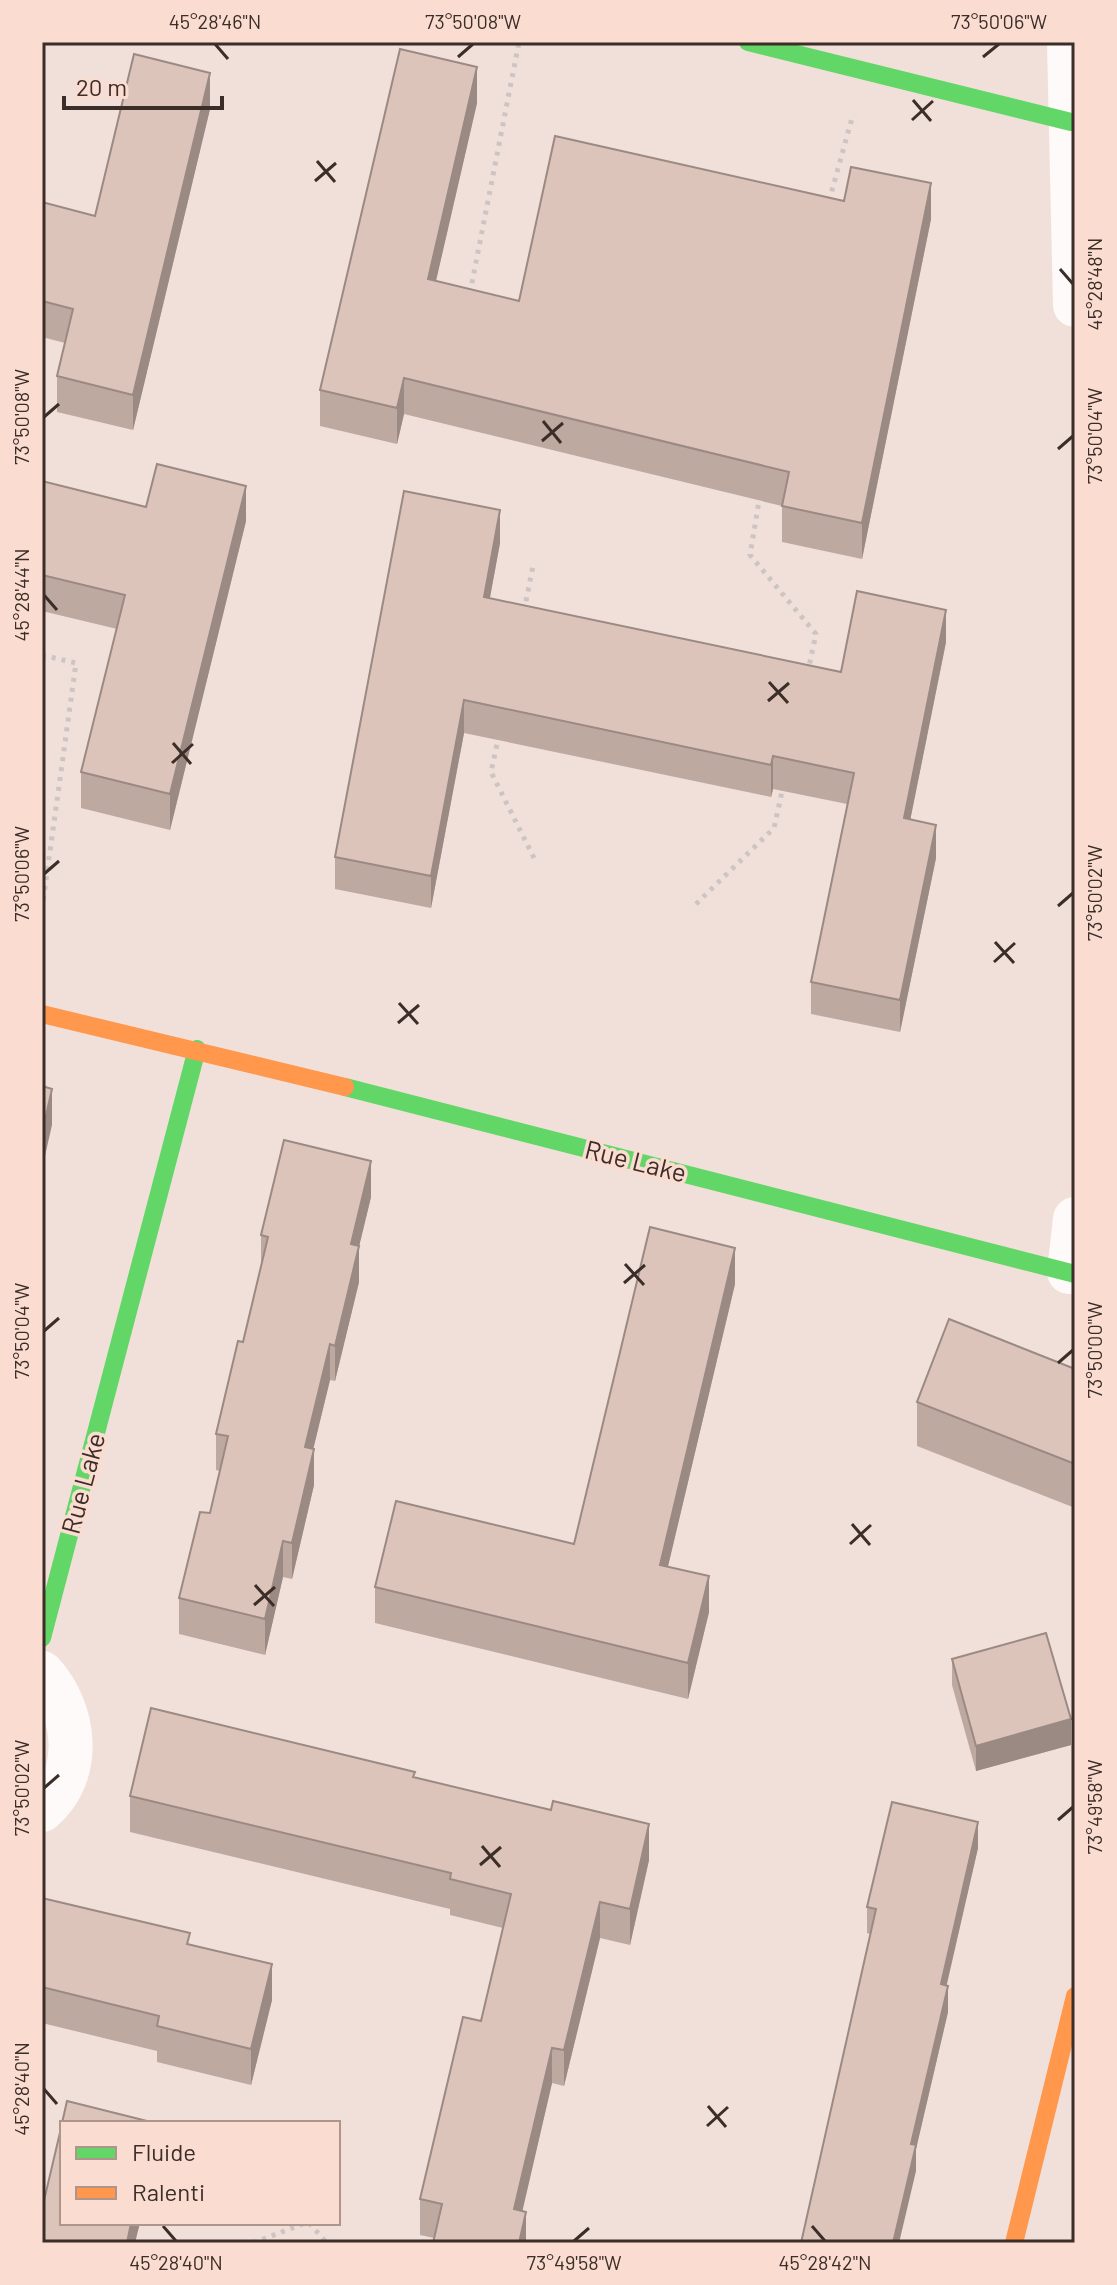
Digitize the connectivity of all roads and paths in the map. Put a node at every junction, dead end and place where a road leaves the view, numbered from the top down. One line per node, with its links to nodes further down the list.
1 (519, 42): 7 (path)
2 (748, 42): 4 (street)
3 (1069, 42): 5 (street)
4 (865, 71): 5 (street); 6 (path)
5 (1071, 122): 8 (street)
6 (828, 206)
7 (484, 296)
8 (1075, 305)
9 (760, 494): 13 (path)
10 (533, 566): 11 (path)
11 (521, 625)
12 (42, 655): 18 (path)
13 (806, 679)
14 (500, 728): 16 (path)
15 (784, 783): 17 (path)
16 (536, 862)
17 (696, 904)
18 (42, 909)
19 (42, 1014): 20 (street, Rue Lake)
20 (197, 1049): 22 (street, Rue Lake); 23 (street, Rue Lake)
21 (1075, 1219): 22 (street)
22 (1072, 1273)
23 (42, 1638)
24 (42, 1673): 25 (street)
25 (42, 1810)
26 (1075, 1996): 31 (street)
27 (302, 2225): 29 (path)
28 (309, 2225): 30 (path)
29 (253, 2243)
30 (327, 2243)
31 (1014, 2243)

